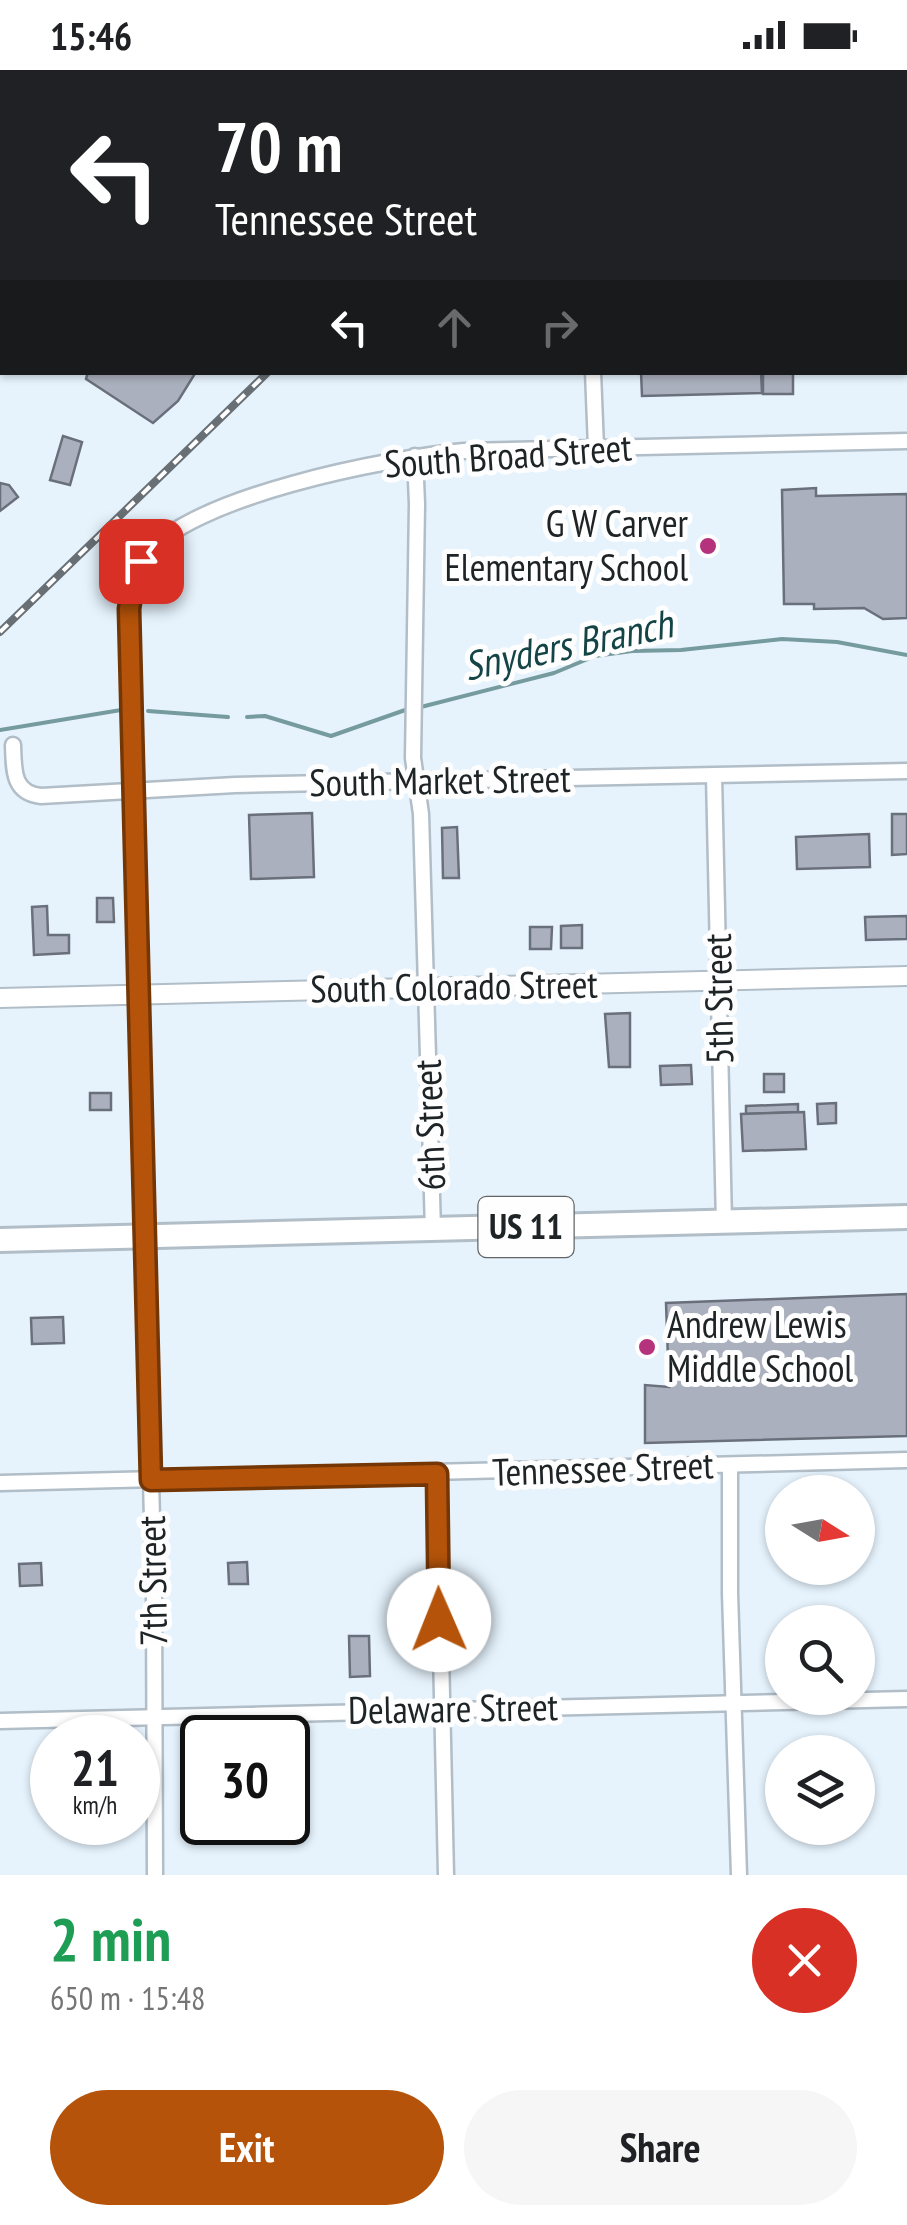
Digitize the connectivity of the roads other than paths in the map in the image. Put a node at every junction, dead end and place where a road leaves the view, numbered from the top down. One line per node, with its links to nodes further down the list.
1 (592, 375): 3 (street)
2 (907, 441): 3 (street, South Broad Street)
3 (596, 448): 4 (street, South Broad Street)
4 (415, 456): 5 (street, South Broad Street); 9 (street, 6th Street)
5 (130, 627): 10 (street, 7th Street)
6 (13, 745): 10 (street, South Market Street)
7 (907, 771): 8 (street, South Market Street)
8 (714, 776): 9 (street, South Market Street); 12 (street, 5th Street)
9 (414, 781): 10 (street, South Market Street); 13 (street, 6th Street)
10 (135, 789): 14 (street, 7th Street)
11 (907, 976): 12 (street, South Colorado Street)
12 (719, 981): 13 (street, South Colorado Street); 17 (street, 5th Street)
13 (426, 988): 14 (street, South Colorado Street); 18 (street, 6th Street)
14 (137, 995): 15 (street, South Colorado Street); 19 (street, 7th Street)
15 (0, 998)
16 (907, 1216): 17 (main road, US 11)
17 (724, 1222): 18 (main road, US 11)
18 (433, 1230): 19 (main road, US 11)
19 (144, 1236): 20 (main road, US 11); 24 (street, 7th Street)
20 (0, 1240)
21 (907, 1460): 22 (street, Tennessee Street)
22 (730, 1465): 23 (street, Tennessee Street); 27 (street)
23 (437, 1474): 24 (street, Tennessee Street); 28 (street)
24 (151, 1480): 25 (street, Tennessee Street); 29 (street, 7th Street)
25 (0, 1483)
26 (907, 1699): 27 (street, Delaware Street)
27 (734, 1703): 28 (street, Delaware Street); 36 (street)
28 (442, 1710): 30 (street, Delaware Street); 35 (street)
29 (154, 1715)
30 (160, 1717)
31 (30, 1720): 32 (street, Delaware Street)
32 (0, 1721)
33 (155, 1845): 34 (street, 7th Street)
34 (155, 1875)
35 (446, 1875)
36 (740, 1875)

